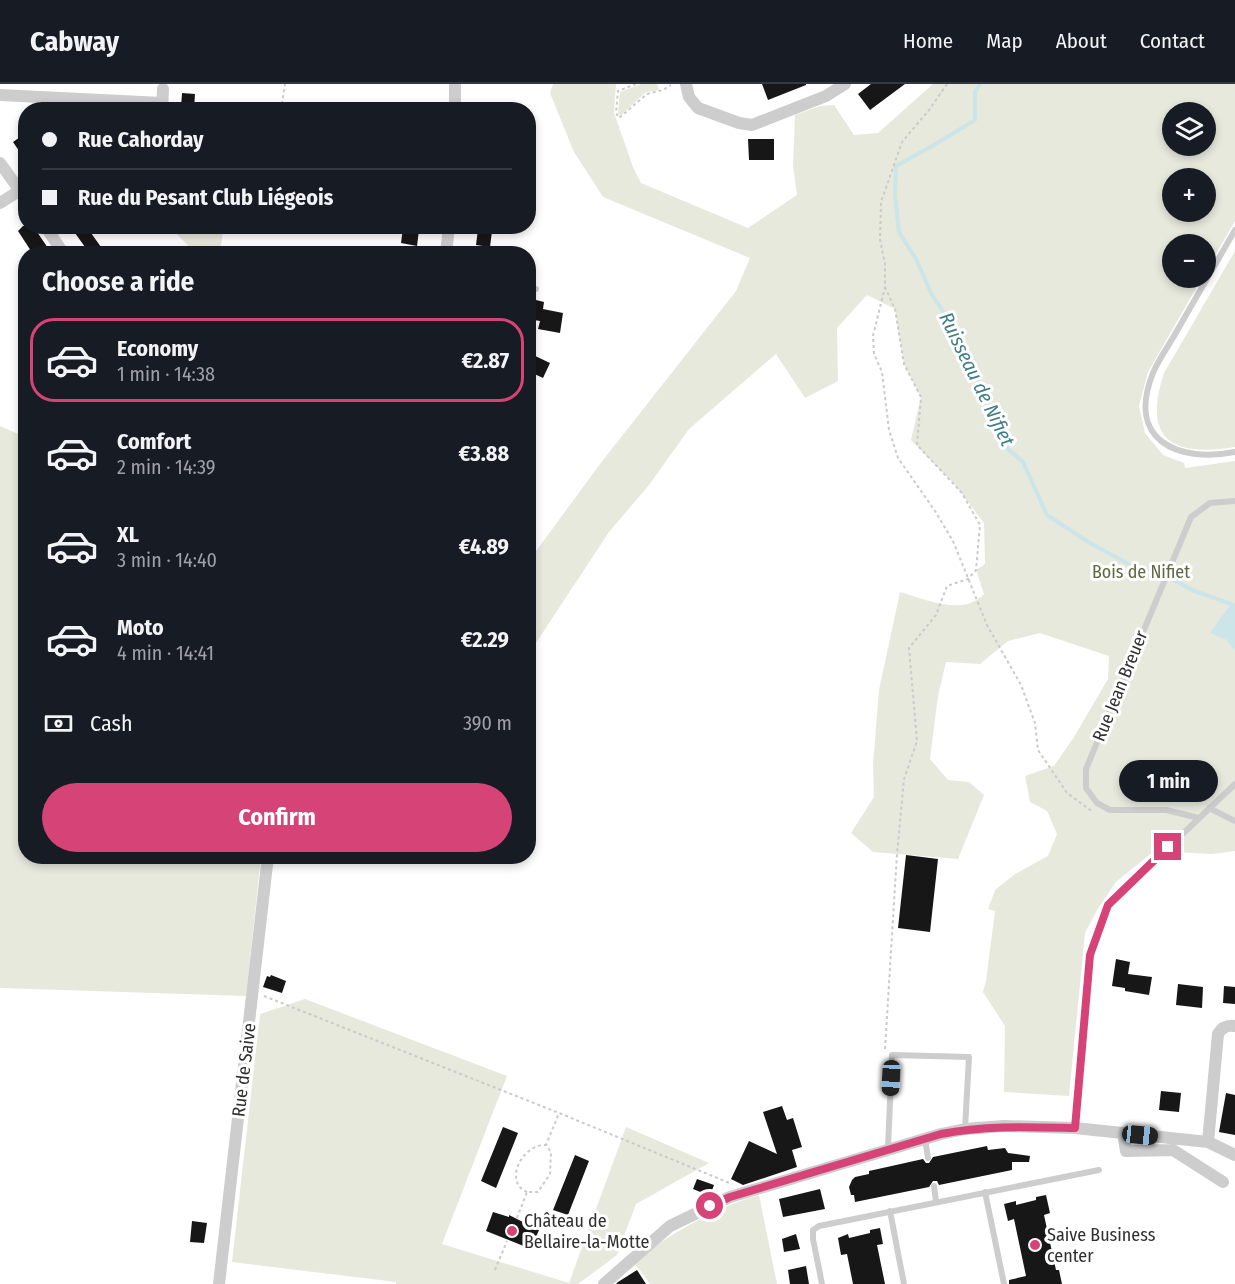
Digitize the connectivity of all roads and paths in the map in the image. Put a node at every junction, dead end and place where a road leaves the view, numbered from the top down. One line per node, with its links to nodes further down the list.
1 (285, 84): 12 (path)
2 (455, 84): 13 (street)
3 (636, 84): 4 (path)
4 (668, 84)
5 (686, 84): 6 (street)
6 (845, 84)
7 (947, 84): 19 (path)
8 (163, 89): 11 (street)
9 (0, 95): 10 (street)
10 (103, 102)
11 (162, 102)
12 (282, 102)
13 (455, 102)
14 (0, 163): 15 (street)
15 (18, 189)
16 (18, 196): 17 (street)
17 (0, 203)
18 (1235, 230): 20 (lane)
19 (885, 287): 22 (path); 22 (path)
20 (1235, 452)
21 (1235, 501): 25 (lane, Rue Jean Breuer)
22 (968, 579): 25 (path); 31 (path)
23 (1235, 784): 24 (lane)
24 (1209, 808): 26 (lane); 27 (lane)
25 (1110, 810): 26 (lane)
26 (1199, 818): 33 (lane)
27 (1235, 821)
28 (267, 864): 29 (street, Rue de Saive)
29 (253, 992): 32 (path); 53 (street, Rue de Saive)
30 (1235, 1026): 37 (street)
31 (884, 1056)
32 (559, 1113): 38 (path); 45 (path)
33 (1075, 1128): 34 (street); 35 (street)
34 (965, 1129): 36 (street); 39 (lane)
35 (1123, 1133): 37 (street); 43 (street)
36 (925, 1138): 39 (street); 41 (lane)
37 (1208, 1143): 40 (street)
38 (546, 1145): 46 (path); 46 (path)
39 (888, 1148): 45 (street)
40 (1235, 1155)
41 (928, 1158)
42 (1099, 1170): 47 (lane)
43 (1223, 1182)
44 (934, 1186): 48 (lane)
45 (752, 1190): 54 (street)
46 (527, 1192): 50 (path)
47 (985, 1192): 48 (lane); 57 (lane)
48 (936, 1202): 49 (lane)
49 (890, 1211): 55 (lane); 56 (lane)
50 (517, 1218)
51 (507, 1241): 52 (path)
52 (495, 1270)
53 (219, 1284)
54 (604, 1284)
55 (822, 1284)
56 (904, 1284)
57 (1004, 1284)

